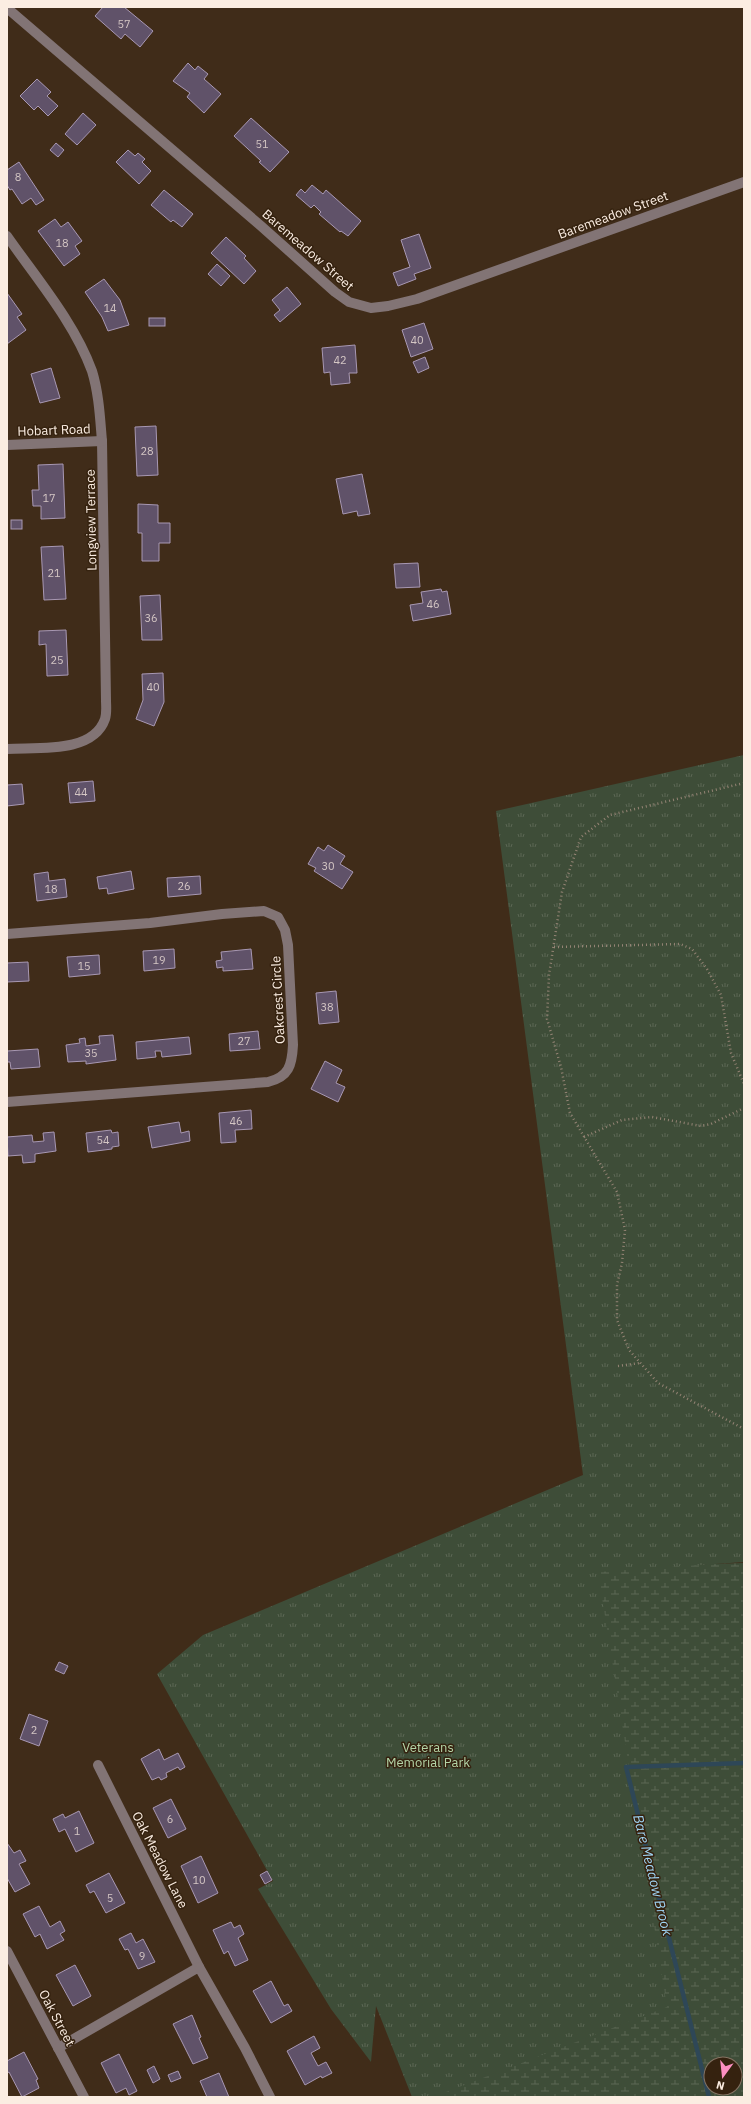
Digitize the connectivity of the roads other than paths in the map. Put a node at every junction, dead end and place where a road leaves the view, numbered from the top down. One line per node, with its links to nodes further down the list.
1 (7, 8): 2 (street, Baremeadow Street)
2 (744, 182)
3 (7, 236): 4 (street, Longview Terrace)
4 (102, 441): 5 (street, Hobart Road); 6 (street, Longview Terrace)
5 (7, 445)
6 (7, 749)
7 (7, 934): 8 (street, Oakcrest Circle)
8 (7, 1102)
9 (98, 1765): 11 (street, Oak Meadow Lane)
10 (7, 1951): 12 (street, Oak Street)
11 (198, 1967): 12 (street); 14 (street, Oak Meadow Lane)
12 (58, 2048): 13 (street, Oak Street)
13 (84, 2097)
14 (270, 2097)

